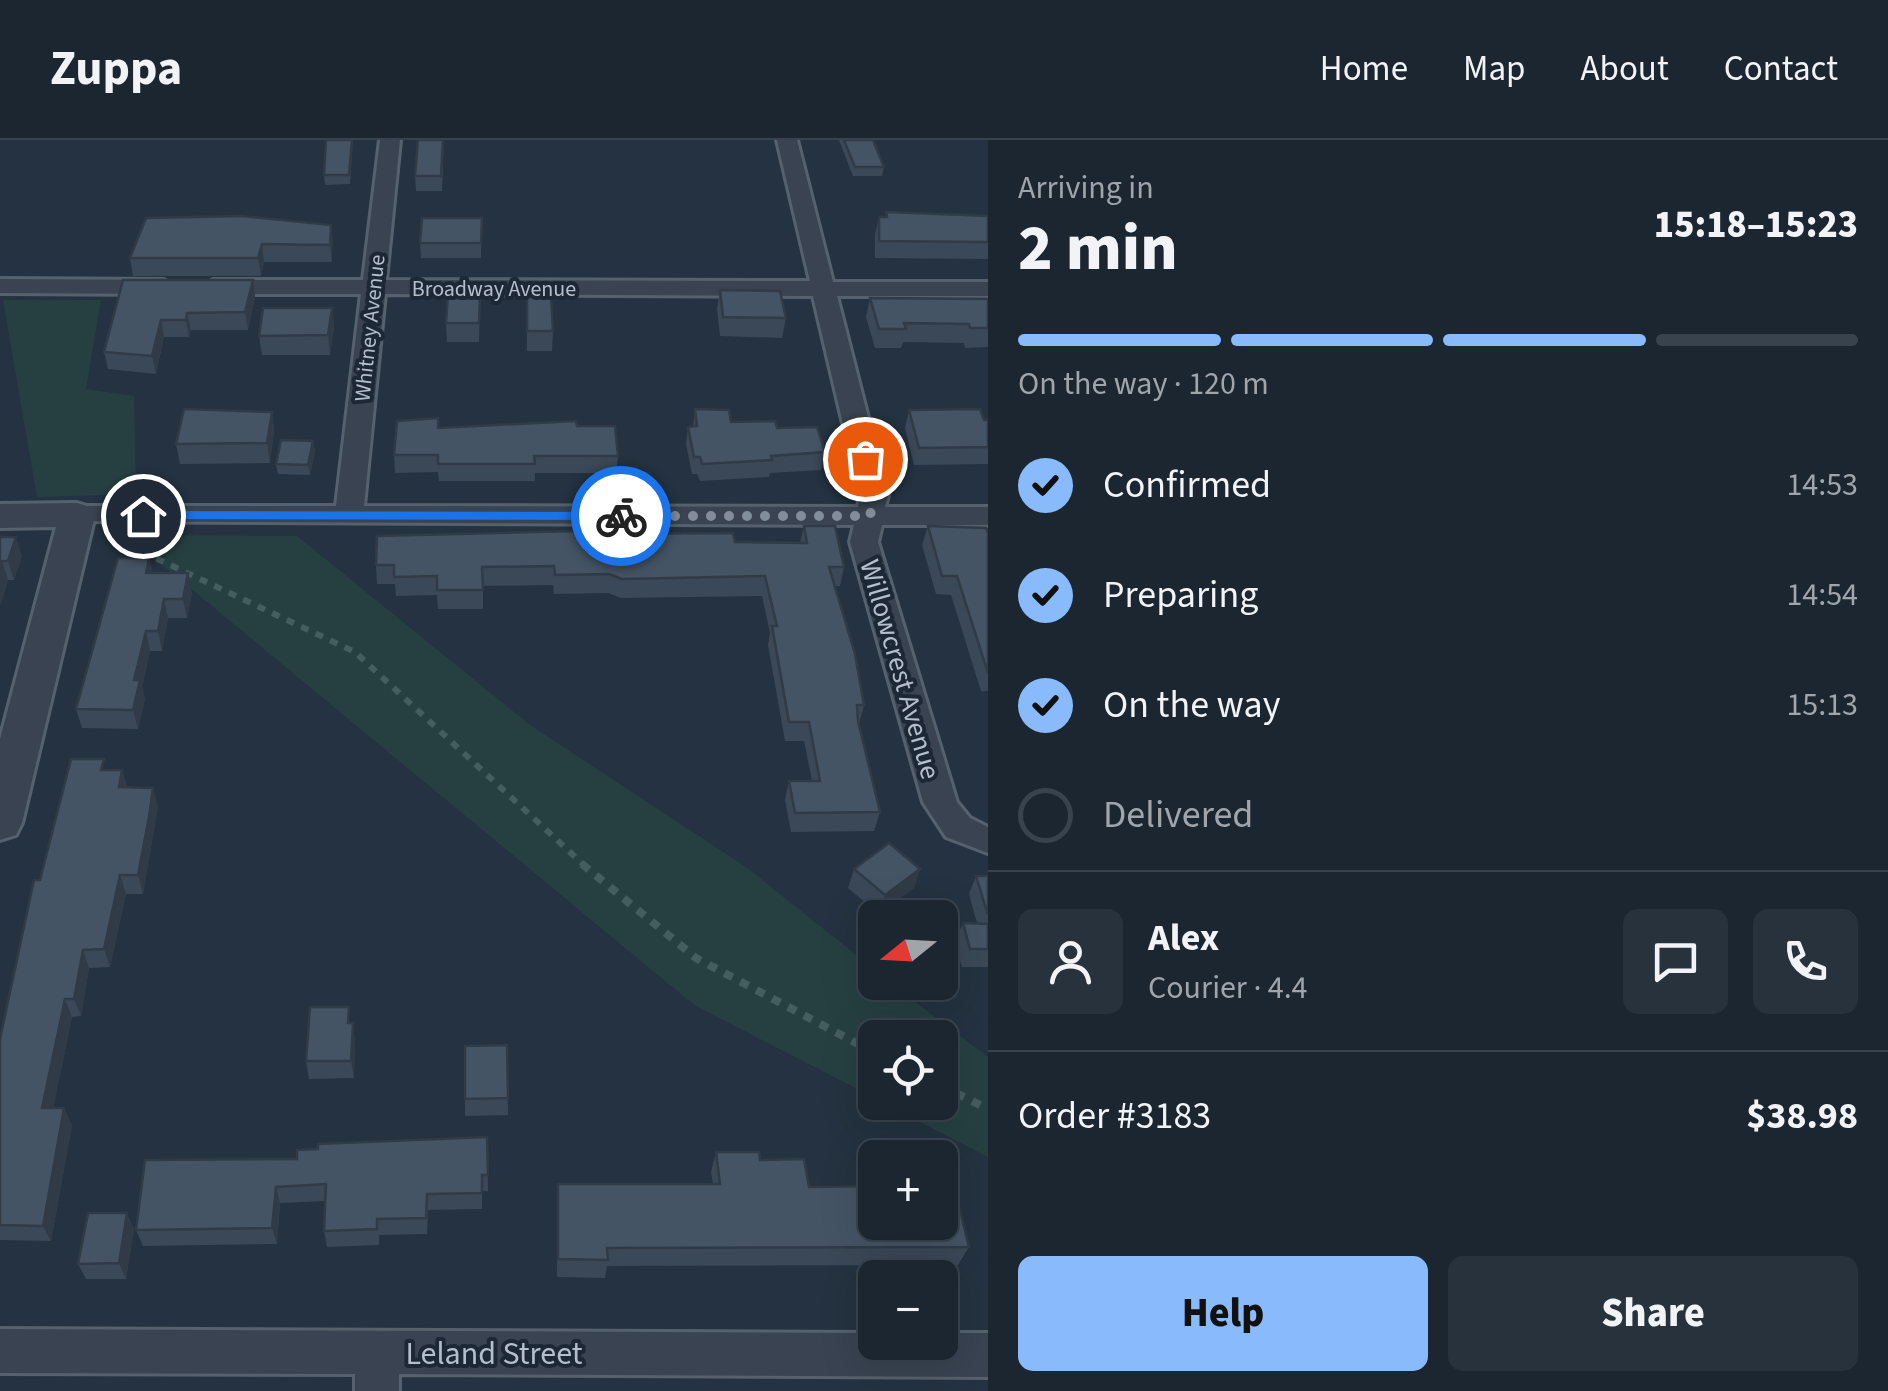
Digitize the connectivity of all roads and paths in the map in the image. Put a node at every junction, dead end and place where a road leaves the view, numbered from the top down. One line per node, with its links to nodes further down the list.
1 (390, 140): 4 (street, Whitney Avenue)
2 (787, 140): 5 (street, Willowcrest Avenue)
3 (0, 286): 4 (street, Broadway Avenue)
4 (374, 288): 5 (street, Broadway Avenue); 8 (street, Whitney Avenue)
5 (821, 288): 6 (street, Broadway Avenue); 9 (street, Willowcrest Avenue)
6 (988, 289)
7 (0, 516): 11 (street)
8 (349, 516): 9 (street); 11 (street)
9 (870, 516): 10 (street); 13 (street, Willowcrest Avenue)
10 (988, 516)
11 (91, 525): 12 (street); 14 (path)
12 (0, 823)
13 (979, 838)
14 (858, 1044)
15 (958, 1094): 16 (path)
16 (988, 1109)
17 (0, 1351): 19 (street, Leland Street)
18 (988, 1355): 19 (street, Leland Street)
19 (378, 1371)

